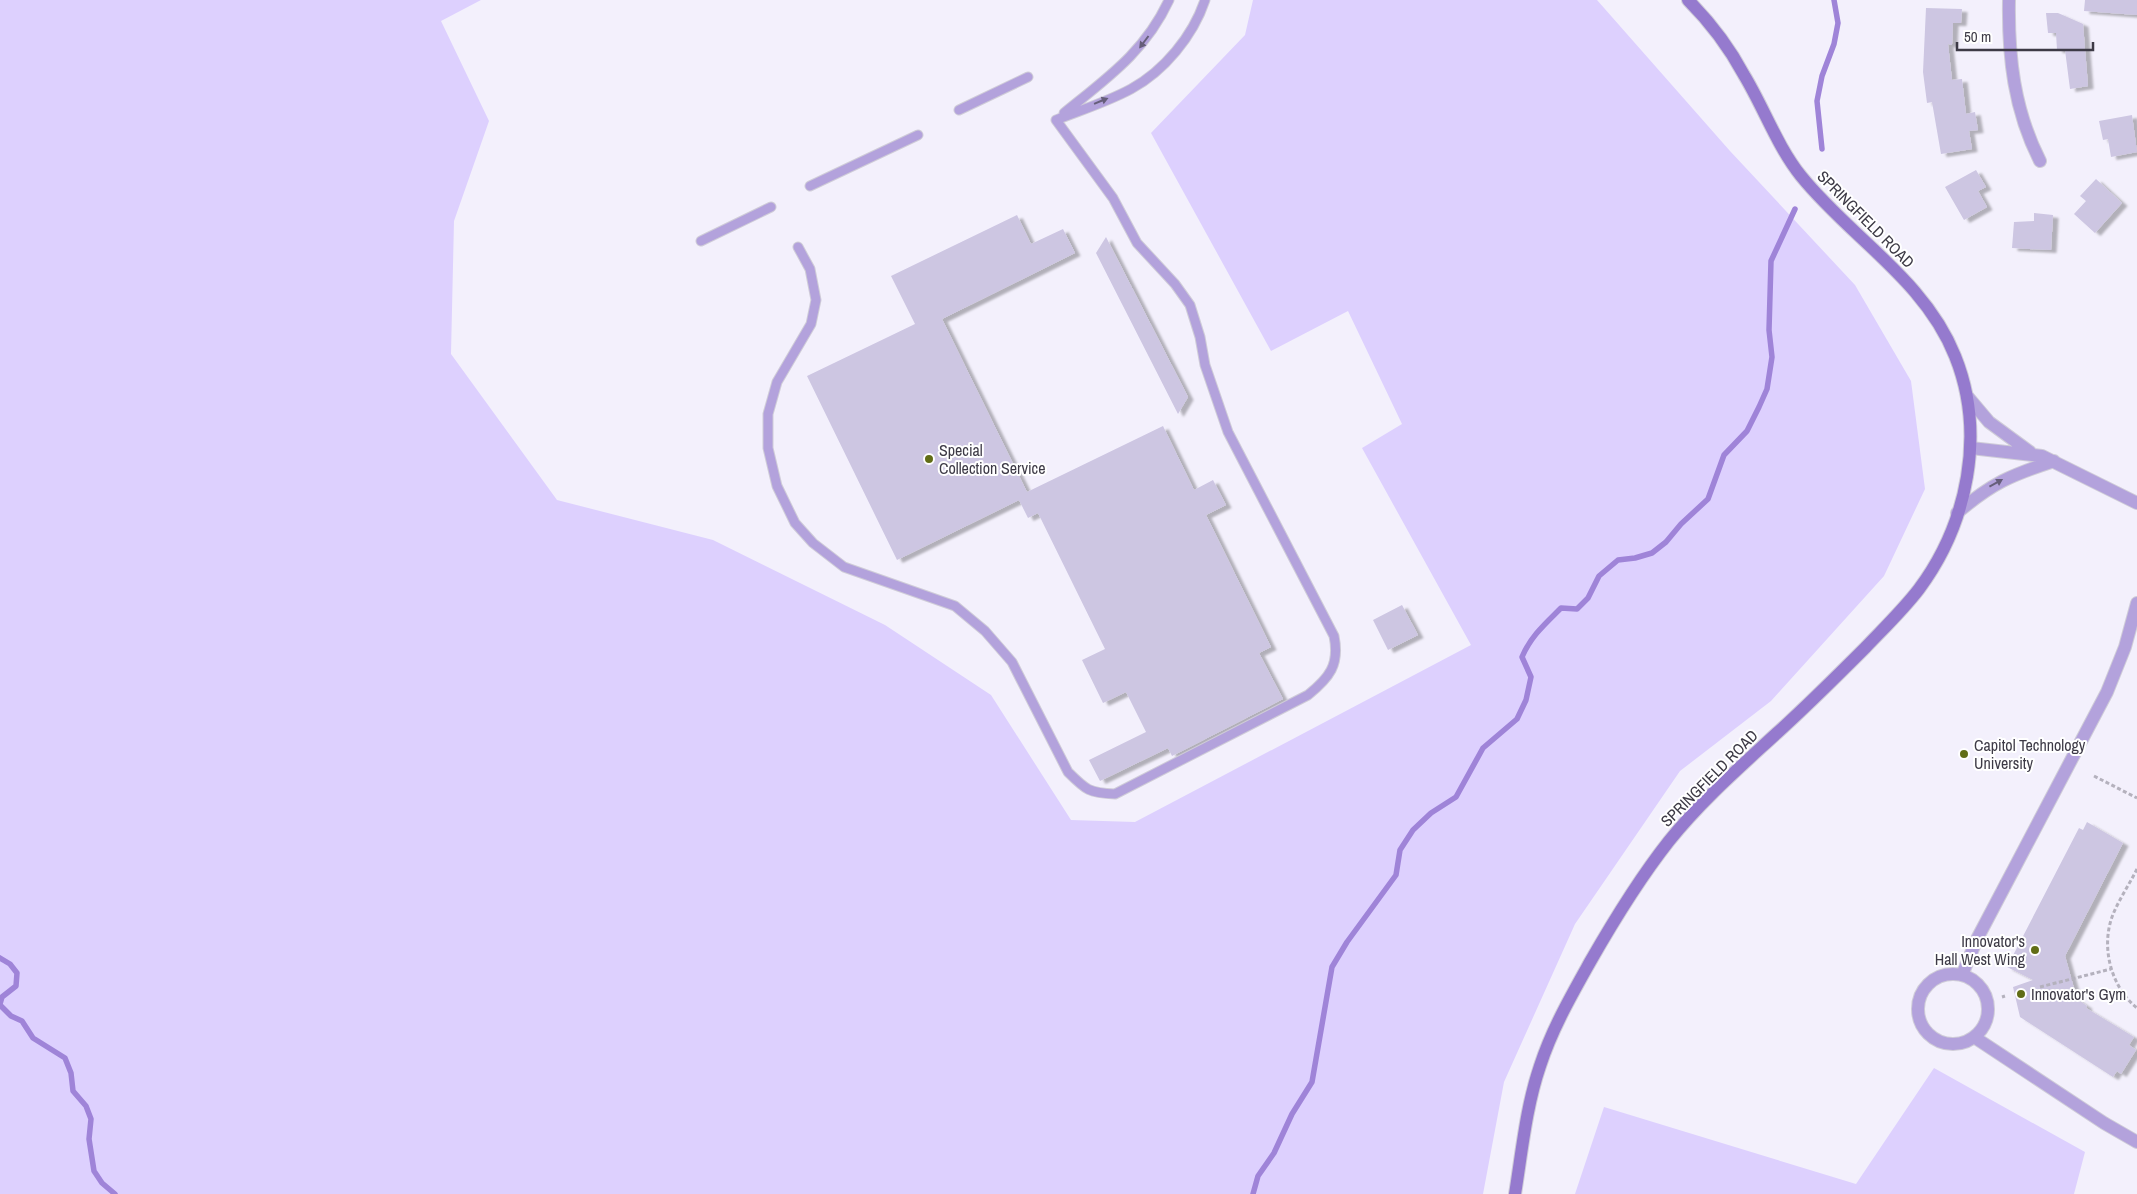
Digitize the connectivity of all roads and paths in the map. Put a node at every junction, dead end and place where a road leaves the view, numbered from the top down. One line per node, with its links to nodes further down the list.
1 (1169, 0): 7 (lane, one-way to 7)
2 (1205, 0): 7 (lane, one-way to 2)
3 (1688, 0): 14 (street, SPRINGFIELD ROAD)
4 (2009, 0): 9 (street)
5 (1028, 77): 6 (lane)
6 (958, 110)
7 (1056, 120): 13 (lane)
8 (918, 135): 10 (lane)
9 (2040, 161)
10 (810, 186)
11 (771, 207): 12 (lane)
12 (701, 241)
13 (798, 247)
14 (1967, 396): 15 (street, SPRINGFIELD ROAD); 16 (street)
15 (1972, 448): 16 (street); 19 (street, SPRINGFIELD ROAD)
16 (2032, 454): 17 (street)
17 (2054, 461): 18 (street); 19 (street, one-way to 17)
18 (2137, 503)
19 (1957, 513): 30 (street, SPRINGFIELD ROAD)
20 (2137, 603): 25 (street)
21 (2094, 776): 22 (path)
22 (2137, 798)
23 (2137, 869): 24 (path)
24 (2111, 969): 26 (path); 27 (path)
25 (1962, 975): 28 (street); 28 (street)
26 (2040, 987)
27 (2137, 1008)
28 (1974, 1037): 29 (street)
29 (2137, 1142)
30 (1515, 1194)

